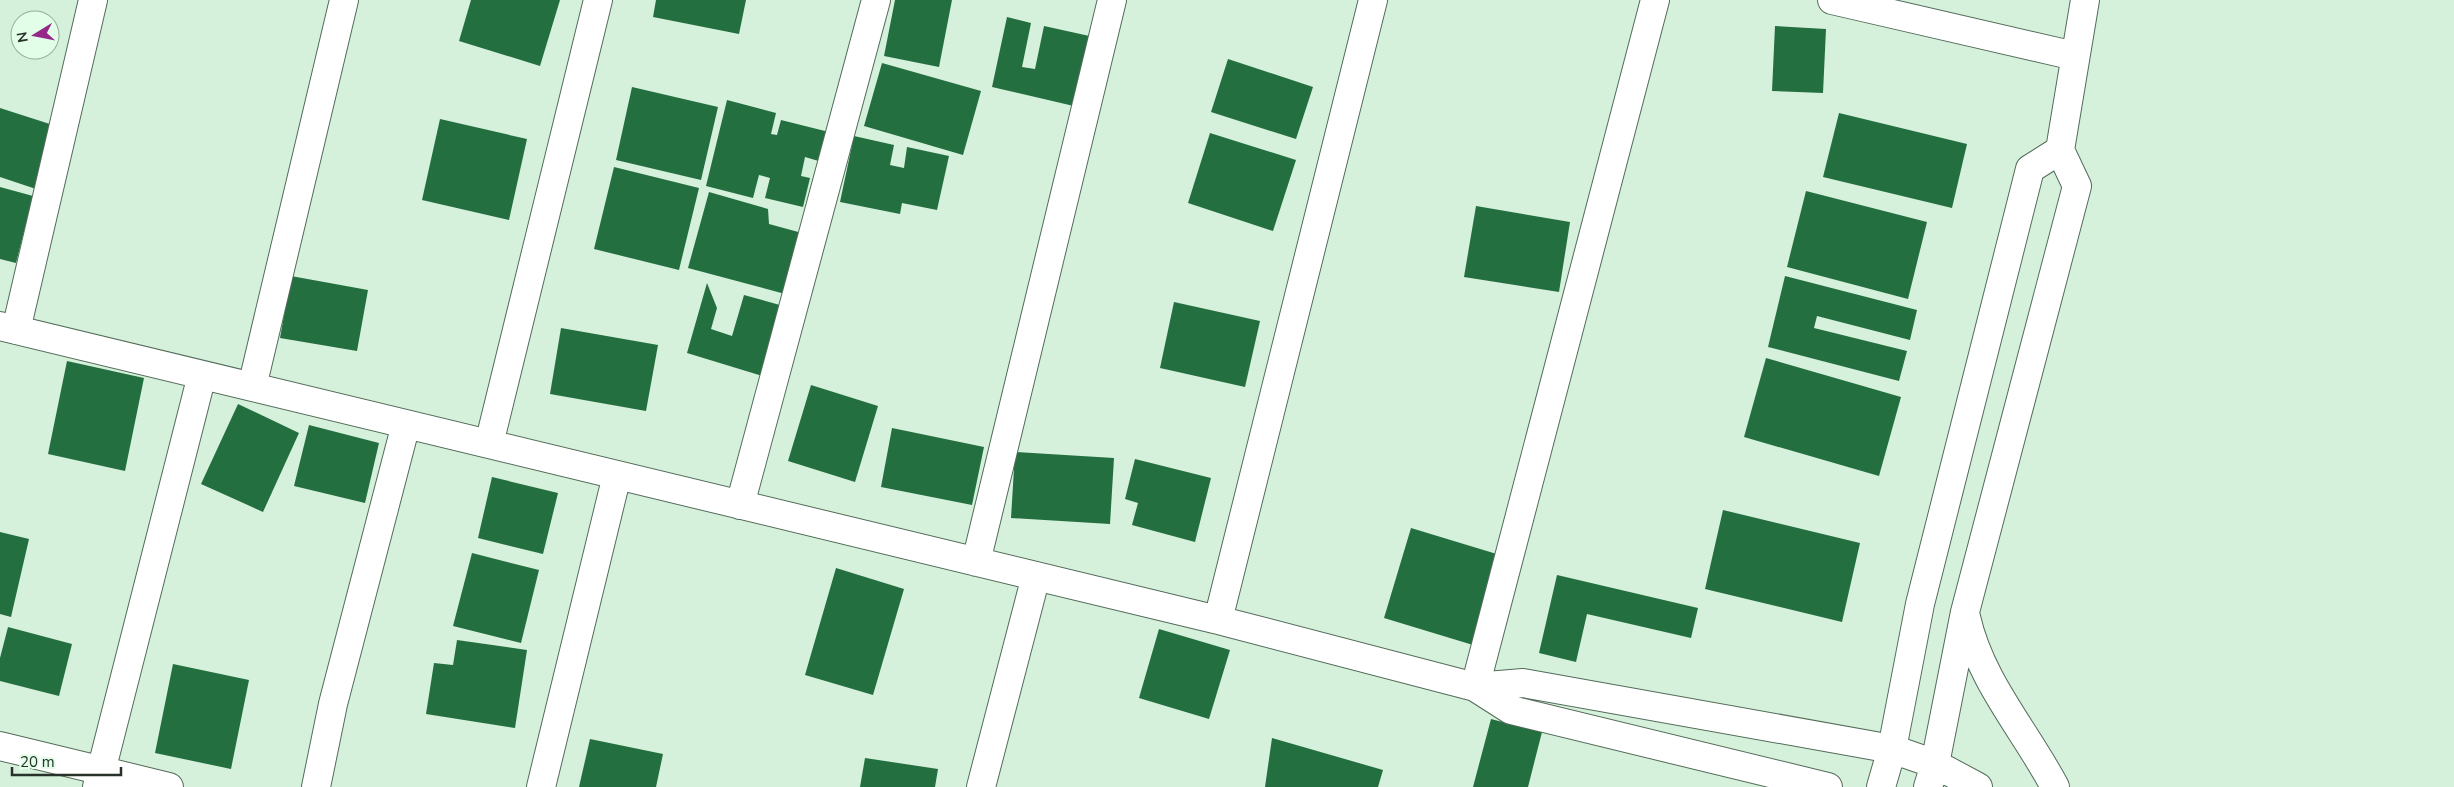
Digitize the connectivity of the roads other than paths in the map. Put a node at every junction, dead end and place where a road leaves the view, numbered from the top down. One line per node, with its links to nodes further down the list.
1 (93, 0): 12 (street)
2 (344, 0): 14 (street)
3 (598, 0): 16 (street)
4 (876, 0): 18 (street)
5 (1112, 0): 19 (street)
6 (1373, 0): 22 (street)
7 (1654, 0): 23 (street)
8 (1832, 0): 10 (street)
9 (2085, 0): 10 (street)
10 (2075, 56): 11 (street)
11 (2060, 150): 21 (street); 25 (street)
12 (8, 328): 13 (street)
13 (202, 375): 14 (street); 27 (street)
14 (252, 387): 15 (street)
15 (406, 424): 16 (street); 29 (street)
16 (489, 444): 17 (street)
17 (617, 475): 18 (street); 30 (street)
18 (740, 505): 19 (street)
19 (976, 562): 20 (street)
20 (1036, 576): 22 (street); 31 (street)
21 (1964, 612): 26 (street); 35 (street)
22 (1218, 620): 23 (street)
23 (1475, 687): 25 (street); 32 (street)
24 (0, 746): 27 (street)
25 (1892, 749): 26 (street); 33 (street)
26 (1932, 775): 34 (street)
27 (99, 779): 28 (street)
28 (169, 787)
29 (316, 787)
30 (541, 787)
31 (981, 787)
32 (1828, 787)
33 (1881, 787)
34 (1978, 787)
35 (2055, 787)

